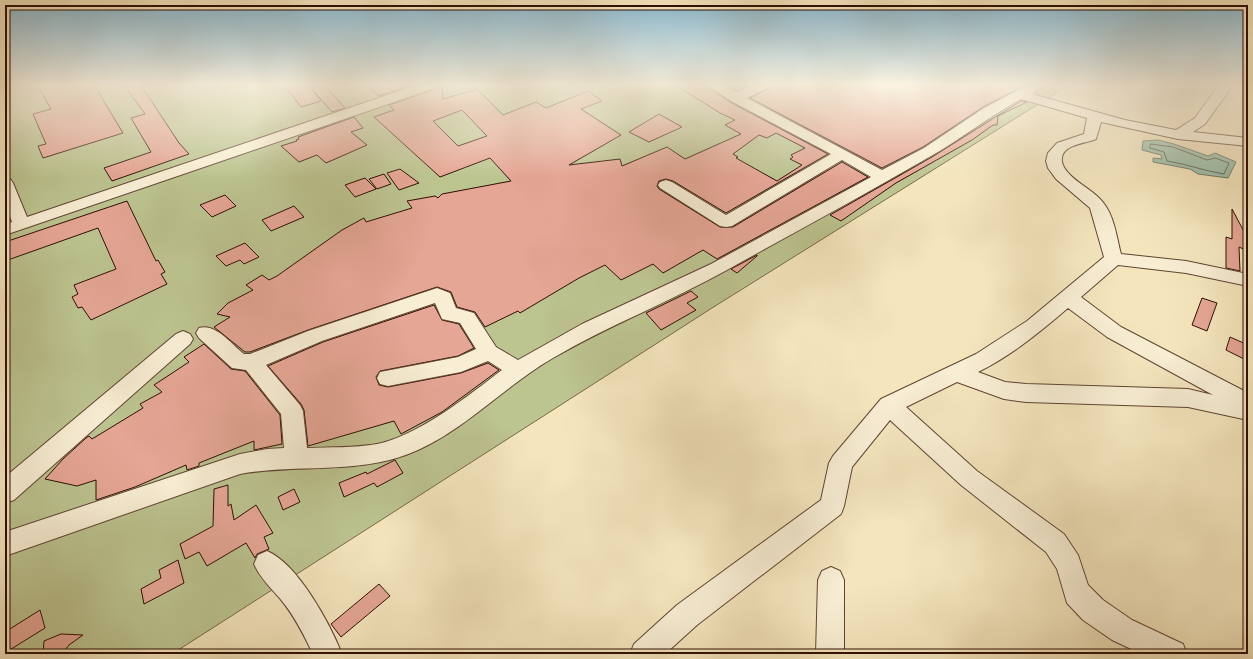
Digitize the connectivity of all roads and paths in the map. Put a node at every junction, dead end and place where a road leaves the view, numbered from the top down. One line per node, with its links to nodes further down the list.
1 (339, 116): 12 (street)
2 (768, 116): 8 (street)
3 (983, 116): 9 (street)
4 (1095, 116): 6 (street); 14 (street)
5 (1204, 116): 6 (street)
6 (1178, 134): 7 (street)
7 (1248, 142)
8 (842, 154): 9 (street); 11 (street)
9 (881, 176): 21 (street)
10 (5, 183): 12 (street)
11 (666, 185)
12 (22, 224): 13 (street)
13 (5, 230)
14 (1114, 260): 15 (street); 22 (street)
15 (1248, 280)
16 (1071, 300): 24 (street)
17 (206, 333): 20 (street)
18 (183, 339): 28 (street)
19 (489, 352): 20 (street); 21 (street); 23 (street)
20 (252, 362): 27 (street)
21 (518, 370): 27 (street)
22 (957, 373): 25 (street); 26 (street)
23 (388, 378)
24 (1248, 403)
25 (889, 405): 33 (street); 35 (street)
26 (1248, 411)
27 (296, 459): 29 (street)
28 (5, 492)
29 (5, 544)
30 (267, 564): 32 (street)
31 (831, 580): 34 (street)
32 (328, 654)
33 (644, 654)
34 (830, 654)
35 (1173, 654)

